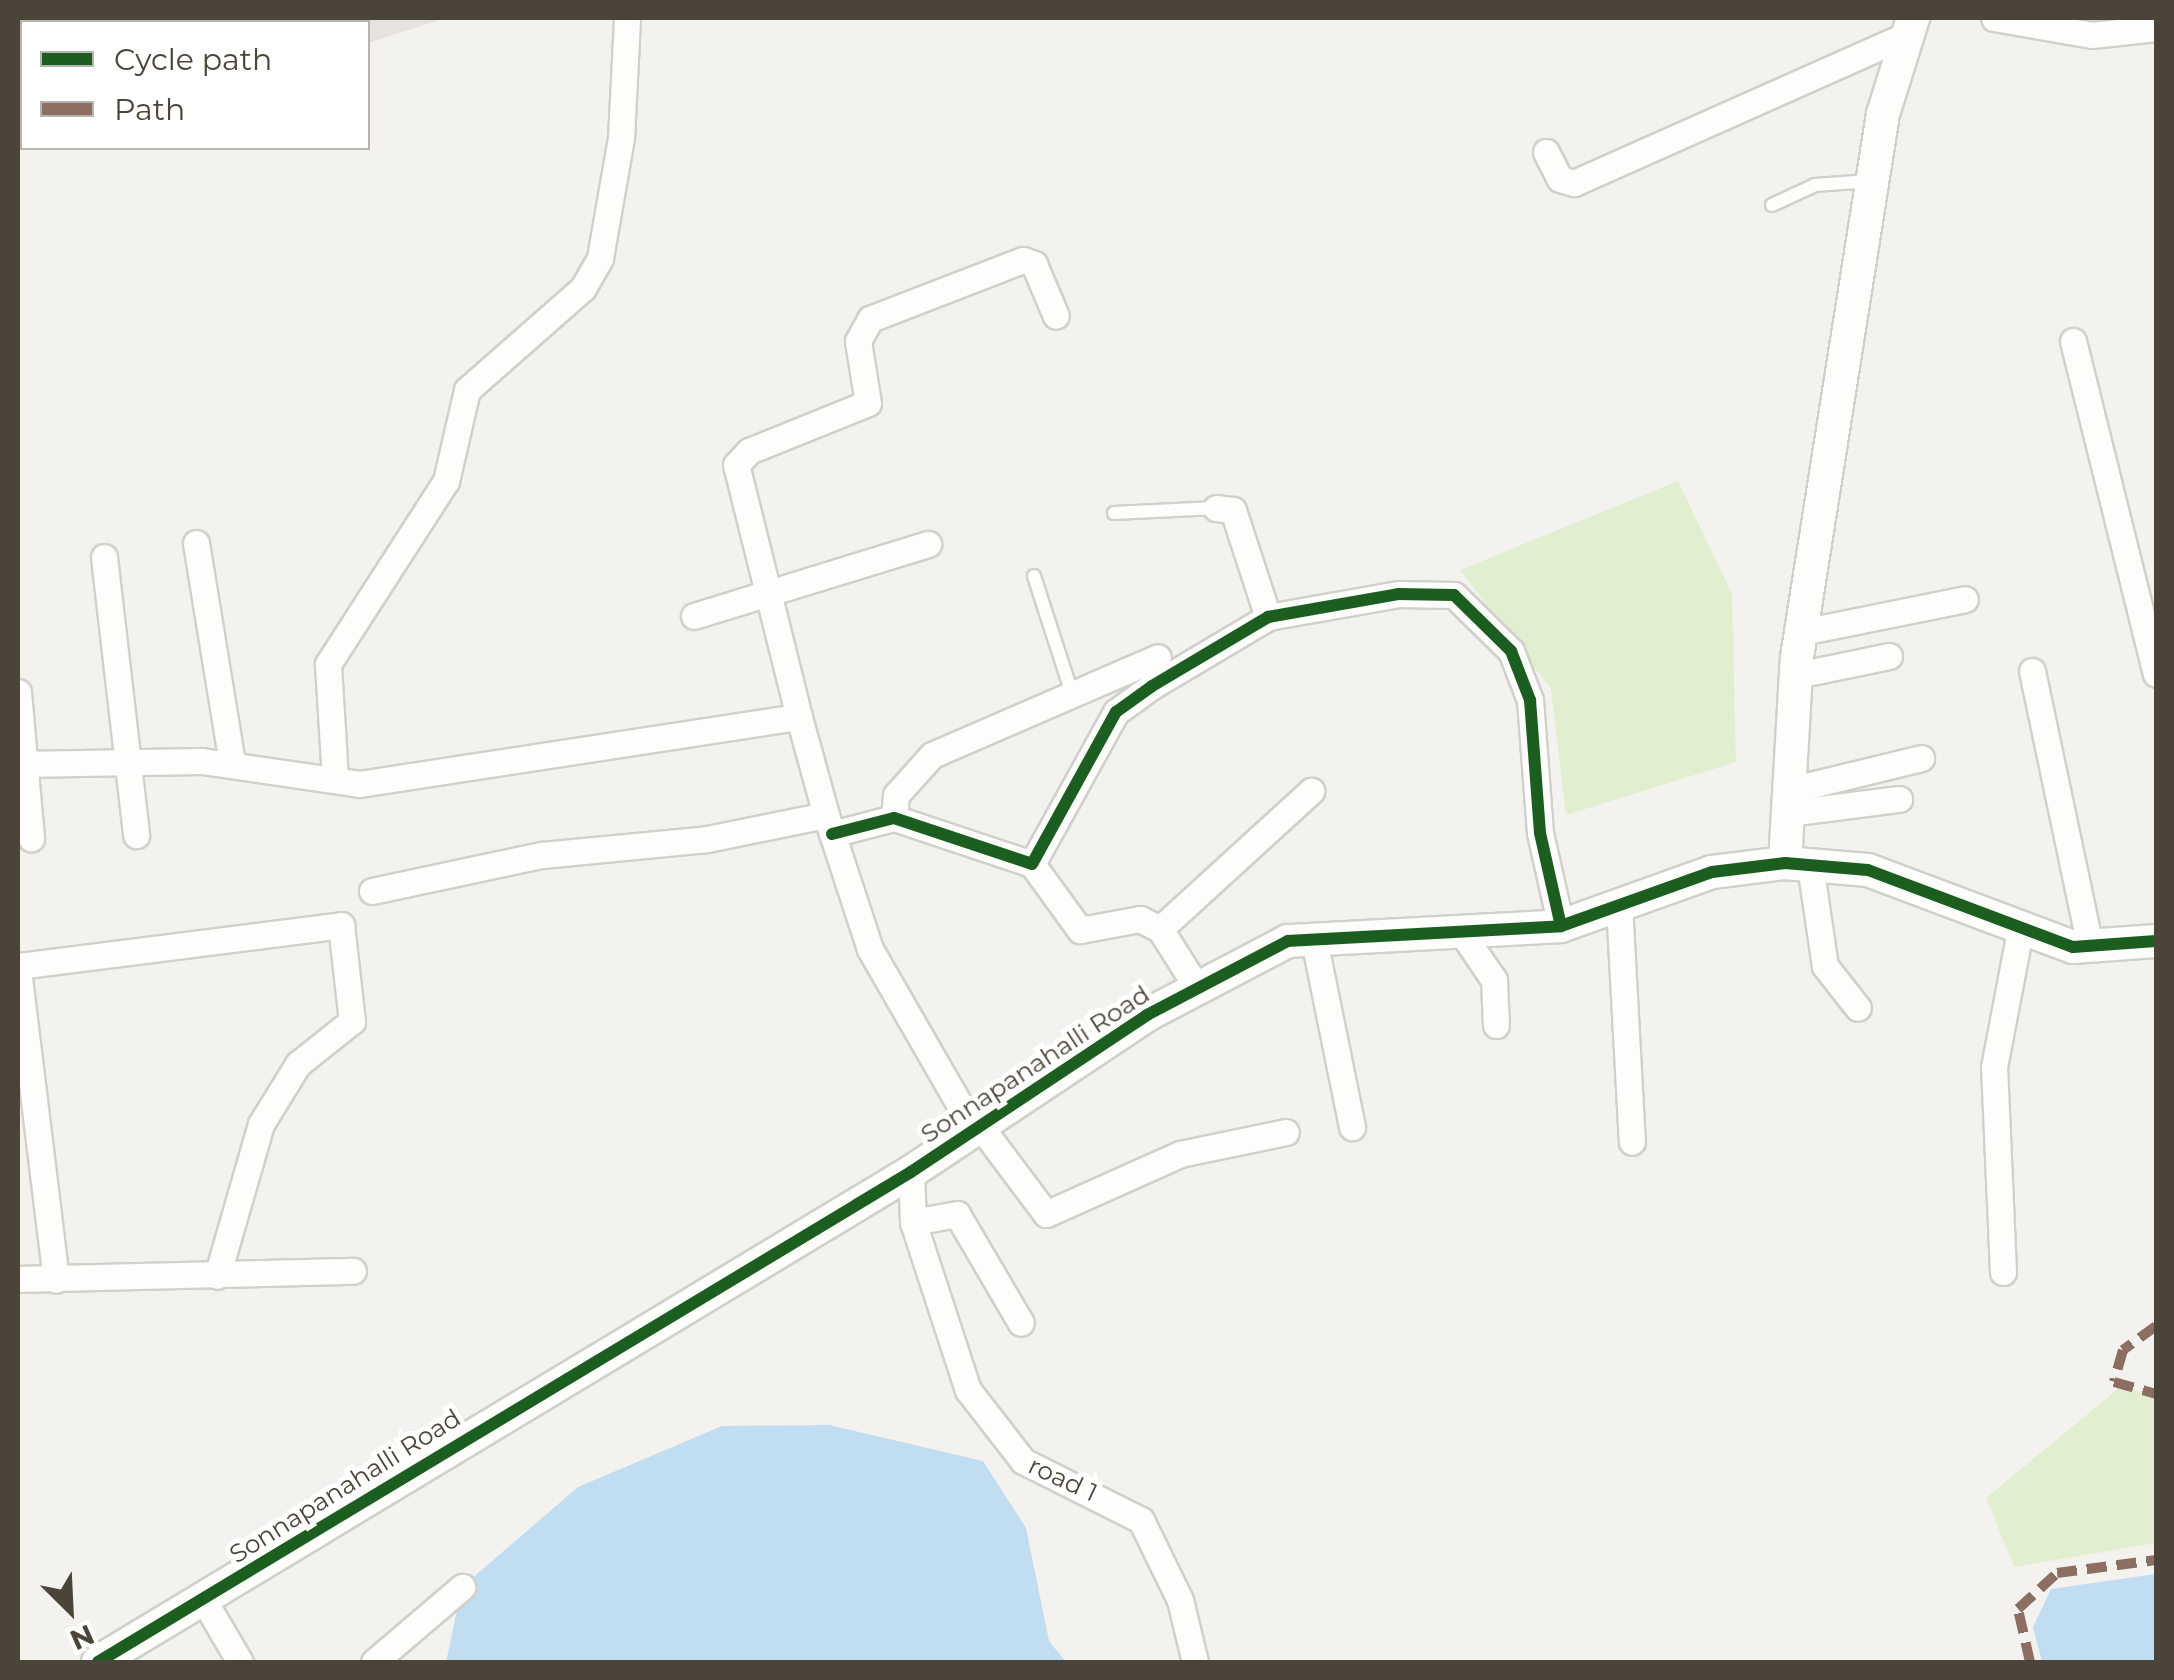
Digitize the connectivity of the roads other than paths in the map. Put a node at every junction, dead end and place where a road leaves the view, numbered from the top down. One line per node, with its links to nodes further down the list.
1 (626, 18): 33 (street)
2 (1994, 18): 4 (street)
3 (1910, 26): 5 (street); 6 (street)
4 (2156, 28)
5 (1546, 152)
6 (1872, 182): 7 (lane); 20 (street)
7 (1772, 205)
8 (1056, 316): 16 (street)
9 (2073, 341): 24 (street)
10 (1216, 508): 11 (lane); 19 (street)
11 (1114, 512)
12 (196, 543): 32 (street)
13 (928, 544): 16 (street)
14 (104, 557): 30 (street)
15 (1034, 576): 27 (lane)
16 (770, 595): 18 (street); 28 (street)
17 (1965, 599): 20 (street)
18 (694, 616)
19 (1268, 616): 41 (street); 45 (street)
20 (1802, 632): 25 (street)
21 (1889, 656): 25 (street)
22 (1158, 657): 27 (street)
23 (2032, 671): 51 (street)
24 (2156, 674)
25 (1796, 676): 36 (street)
26 (18, 692): 31 (street)
27 (1072, 694): 37 (street)
28 (799, 717): 33 (street); 38 (street)
29 (1921, 758): 36 (street)
30 (128, 762): 31 (street); 32 (street); 39 (street)
31 (21, 764): 40 (street)
32 (232, 764): 33 (street)
33 (335, 779)
34 (1311, 791): 47 (street)
35 (1899, 799): 36 (street)
36 (1789, 802): 42 (street)
37 (894, 818): 38 (street); 41 (street)
38 (829, 824): 43 (street); 57 (street)
39 (136, 835)
40 (31, 838)
41 (1032, 864): 47 (street)
42 (1798, 864): 44 (street, Sonnapanahalli Road); 46 (street, Sonnapanahalli Road); 54 (street)
43 (372, 891)
44 (1619, 904): 45 (street, Sonnapanahalli Road); 59 (street)
45 (1561, 926): 48 (street, Sonnapanahalli Road)
46 (2021, 926): 51 (street, Sonnapanahalli Road); 63 (street)
47 (1160, 929): 53 (street)
48 (1462, 933): 49 (street, Sonnapanahalli Road); 55 (street)
49 (1314, 940): 53 (street, Sonnapanahalli Road); 56 (street)
50 (2156, 941): 51 (street, Sonnapanahalli Road)
51 (2090, 947)
52 (18, 968): 64 (street); 66 (street)
53 (1198, 989): 57 (street, Sonnapanahalli Road)
54 (1858, 1008)
55 (1496, 1025)
56 (1352, 1127)
57 (977, 1128): 58 (street); 60 (street, Sonnapanahalli Road)
58 (1286, 1132)
59 (1632, 1142)
60 (911, 1172): 61 (street, road 1); 69 (street, Sonnapanahalli Road)
61 (913, 1222): 67 (street); 73 (street, road 1)
62 (353, 1271): 64 (street)
63 (2003, 1272)
64 (217, 1276): 66 (street)
65 (18, 1279): 66 (street)
66 (56, 1280)
67 (1022, 1323)
68 (462, 1587): 72 (street)
69 (203, 1599): 70 (street, Sonnapanahalli Road); 71 (street)
70 (98, 1662)
71 (240, 1662)
72 (374, 1662)
73 (1195, 1662)

